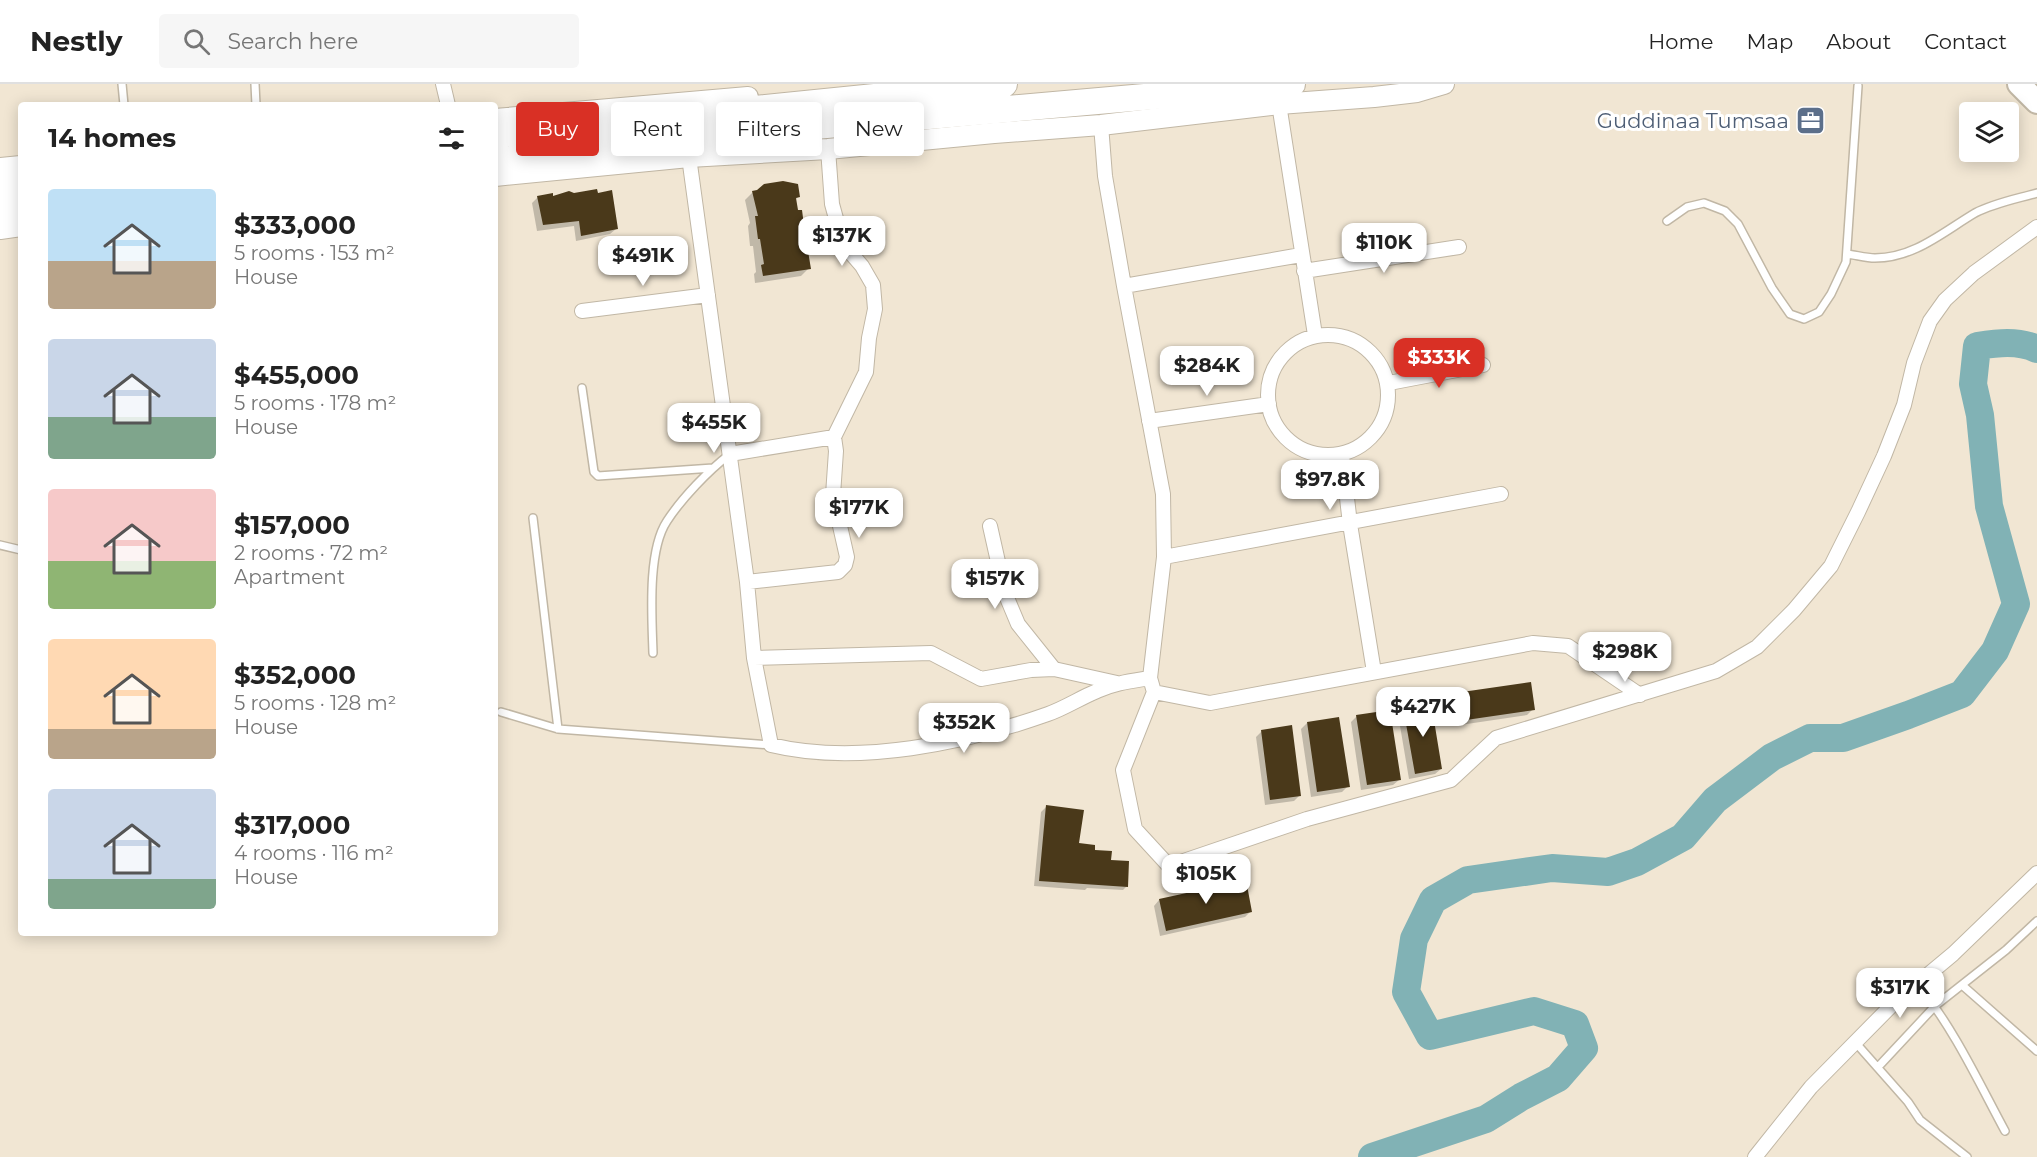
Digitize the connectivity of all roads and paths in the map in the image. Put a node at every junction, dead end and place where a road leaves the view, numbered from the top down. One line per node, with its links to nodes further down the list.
1 (122, 84): 11 (lane)
2 (255, 84): 12 (lane)
3 (443, 84): 13 (street)
4 (870, 84): 5 (street); 15 (street)
5 (876, 84)
6 (1004, 84): 17 (highway)
7 (1444, 84): 10 (street)
8 (2019, 84): 14 (main road)
9 (1858, 86): 34 (lane)
10 (1286, 94): 16 (street); 20 (highway); 35 (street)
11 (124, 102)
12 (256, 102)
13 (447, 102)
14 (2037, 102)
15 (498, 119)
16 (1101, 125): 18 (street); 37 (street)
17 (498, 135)
18 (828, 149): 19 (street); 46 (street)
19 (689, 157): 23 (street); 38 (street)
20 (498, 158)
21 (18, 166): 22 (street)
22 (0, 168)
23 (498, 176)
24 (18, 185): 25 (highway)
25 (0, 187)
26 (2037, 193): 34 (lane)
27 (18, 206): 28 (highway)
28 (0, 208)
29 (1667, 221): 34 (lane)
30 (18, 226): 32 (street)
31 (2037, 227): 64 (street)
32 (0, 229)
33 (1460, 247): 36 (street)
34 (1847, 254)
35 (1301, 255): 36 (street); 37 (street)
36 (1304, 271): 40 (street)
37 (1124, 286): 45 (street)
38 (708, 295): 39 (street); 47 (street)
39 (582, 310)
40 (1315, 335): 42 (street); 44 (street)
41 (1483, 365): 42 (street)
42 (1389, 383): 48 (street)
43 (582, 388): 49 (lane)
44 (1269, 404): 45 (street); 48 (street)
45 (1149, 421): 56 (street)
46 (834, 437): 47 (street); 57 (street)
47 (730, 454): 49 (lane); 57 (street)
48 (1342, 455): 52 (street)
49 (713, 468): 58 (lane)
50 (1501, 494): 52 (street)
51 (533, 518): 66 (lane)
52 (1350, 524): 56 (street); 61 (street)
53 (990, 526): 60 (street)
54 (0, 545): 55 (lane)
55 (18, 549)
56 (1164, 556): 63 (street)
57 (747, 582): 59 (street)
58 (653, 653)
59 (754, 658): 60 (street); 67 (street)
60 (1054, 669): 62 (street)
61 (1374, 672): 63 (street); 64 (street)
62 (1117, 683): 63 (street); 67 (street)
63 (1152, 685): 64 (street)
64 (1640, 695)
65 (501, 712): 66 (lane)
66 (558, 729): 67 (lane)
67 (771, 745)
68 (2037, 873): 70 (street)
69 (2037, 921): 71 (lane)
70 (1918, 984): 72 (lane); 73 (street)
71 (1962, 985): 72 (lane); 74 (lane)
72 (1935, 1006): 75 (lane); 76 (lane)
73 (1855, 1042): 75 (lane); 77 (street)
74 (2037, 1051)
75 (1878, 1067): 78 (lane)
76 (2005, 1131)
77 (1755, 1157)
78 (1967, 1157)

